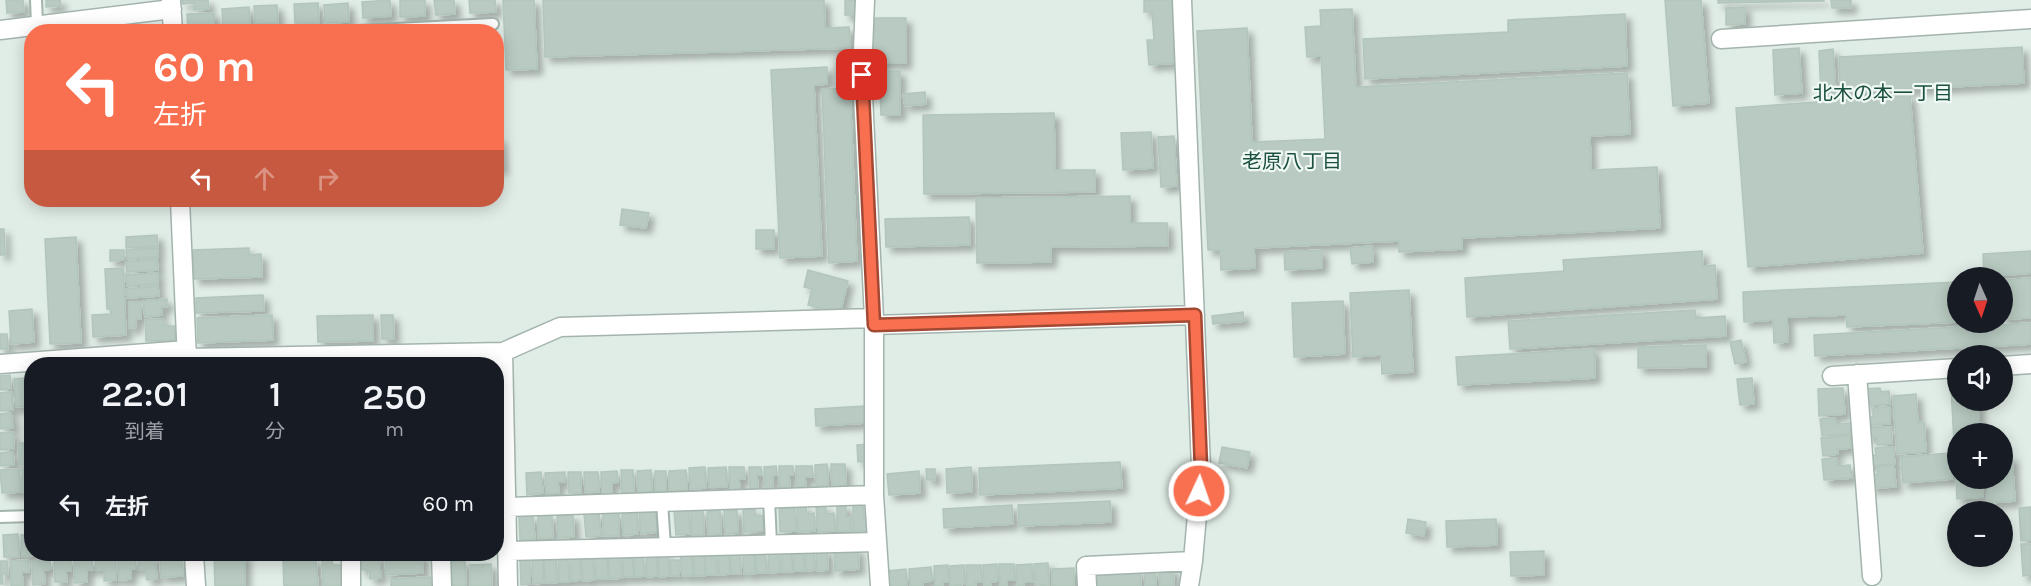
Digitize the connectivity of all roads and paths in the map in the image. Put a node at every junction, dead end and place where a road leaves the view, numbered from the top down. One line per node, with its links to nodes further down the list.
1 (36, 0): 6 (lane)
2 (865, 0): 13 (street)
3 (1182, 0): 12 (street)
4 (171, 4): 6 (street); 7 (street)
5 (2031, 19): 10 (street)
6 (37, 24)
7 (172, 24)
8 (24, 26): 9 (street)
9 (0, 30)
10 (1721, 39)
11 (180, 207): 15 (street)
12 (1195, 315): 13 (street); 39 (street)
13 (874, 322): 14 (street); 26 (street)
14 (503, 352): 16 (street); 17 (street)
15 (187, 357)
16 (456, 357)
17 (503, 357)
18 (24, 363): 19 (street)
19 (0, 364)
20 (2031, 364): 21 (street)
21 (2013, 365)
22 (1947, 369): 23 (street)
23 (1857, 374): 24 (street); 40 (street)
24 (1832, 376)
25 (504, 404): 29 (street)
26 (874, 495): 27 (street); 32 (street)
27 (769, 498): 28 (street); 33 (lane)
28 (662, 502): 29 (street); 34 (lane)
29 (506, 507): 35 (street)
30 (24, 516): 31 (lane)
31 (0, 517)
32 (877, 542): 33 (street); 45 (street)
33 (771, 544): 34 (street)
34 (664, 547): 35 (street)
35 (507, 551): 44 (street)
36 (194, 561): 41 (street)
37 (351, 561): 42 (street)
38 (441, 561): 43 (street)
39 (1193, 561): 46 (street); 47 (street)
40 (1872, 576)
41 (196, 586)
42 (351, 586)
43 (442, 586)
44 (508, 586)
45 (880, 586)
46 (1087, 586)
47 (1189, 586)

